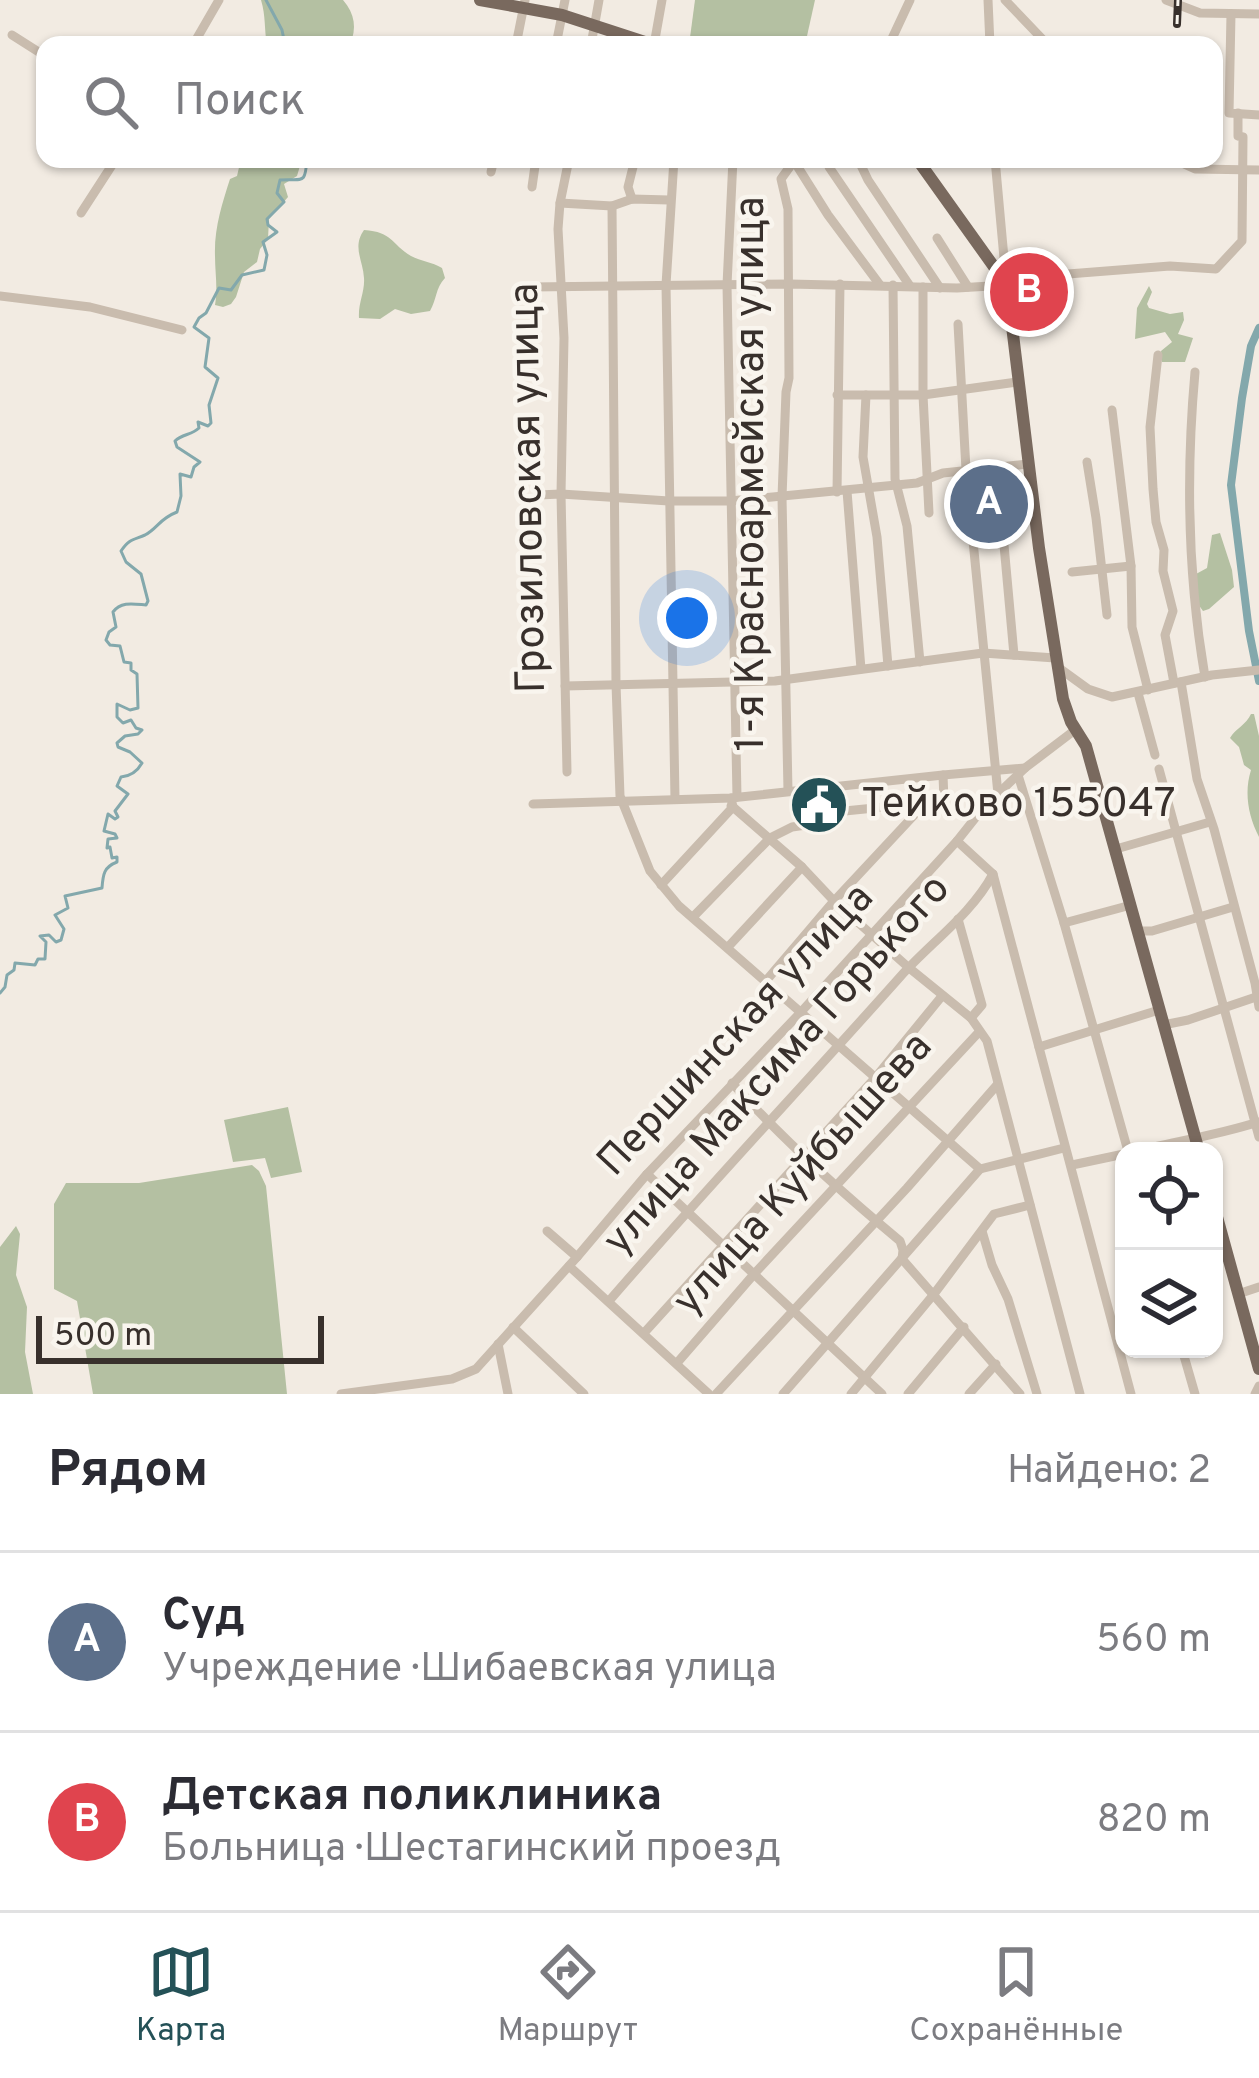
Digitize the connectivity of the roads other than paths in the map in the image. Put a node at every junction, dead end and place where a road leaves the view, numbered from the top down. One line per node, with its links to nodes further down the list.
1 (218, 0): 15 (street)
2 (480, 0): 9 (main road)
3 (599, 0): 13 (street)
4 (662, 0): 19 (street)
5 (910, 0): 20 (street)
6 (988, 0): 21 (street)
7 (1004, 0): 22 (street)
8 (1166, 0): 11 (street)
9 (524, 3): 10 (main road); 16 (street)
10 (563, 7): 13 (main road)
11 (1231, 14): 12 (street); 25 (street)
12 (1259, 14)
13 (594, 25): 17 (street); 18 (main road)
14 (12, 34): 23 (street)
15 (198, 36)
16 (518, 36)
17 (592, 36)
18 (627, 36)
19 (656, 36)
20 (893, 36)
21 (990, 36)
22 (1039, 36)
23 (36, 50)
24 (1223, 68): 25 (street)
25 (1230, 68): 26 (street)
26 (1234, 113): 27 (street); 42 (street)
27 (1259, 115)
28 (109, 168): 50 (street)
29 (492, 168): 44 (street)
30 (535, 168): 45 (street)
31 (567, 168): 48 (street, Грозиловская улица)
32 (633, 168): 46 (street)
33 (673, 168): 47 (street)
34 (733, 168): 55 (street)
35 (789, 168): 52 (street, 1-я Красноармейская улица)
36 (799, 168): 56 (street)
37 (830, 168): 60 (street)
38 (862, 168): 62 (street)
39 (923, 168): 57 (main road)
40 (996, 168): 57 (street)
41 (1193, 168): 42 (street)
42 (1244, 170): 43 (street); 57 (street)
43 (1259, 170)
44 (491, 172)
45 (532, 187)
46 (632, 199): 47 (street); 49 (street)
47 (669, 200): 54 (street)
48 (560, 203): 49 (street); 63 (street, Грозиловская улица)
49 (612, 206): 58 (street)
50 (81, 213)
51 (937, 238): 61 (street)
52 (790, 284): 53 (street); 55 (street); 85 (street, 1-я Красноармейская улица)
53 (840, 284): 56 (street); 72 (street)
54 (666, 285): 55 (street); 58 (street); 87 (street)
55 (727, 285): 88 (street)
56 (886, 285): 60 (street); 74 (street)
57 (1006, 285): 61 (street); 69 (main road)
58 (612, 286): 63 (street); 86 (street)
59 (531, 287): 63 (street)
60 (916, 287): 62 (street); 71 (street)
61 (968, 287): 62 (street)
62 (940, 288)
63 (561, 289): 84 (street, Грозиловская улица)
64 (0, 296): 66 (street)
65 (958, 324): 70 (street)
66 (182, 329)
67 (1158, 355): 105 (street)
68 (1195, 372): 102 (street)
69 (1017, 382): 70 (street); 77 (main road)
70 (961, 391): 71 (street); 79 (street)
71 (923, 394): 74 (street); 80 (street)
72 (837, 395): 73 (street); 83 (street)
73 (866, 395): 74 (street); 82 (street)
74 (894, 395): 81 (street)
75 (1112, 410): 91 (street)
76 (1087, 462): 92 (street)
77 (1028, 464): 78 (street); 99 (main road)
78 (997, 468): 79 (street); 96 (street)
79 (966, 470): 80 (street); 95 (street)
80 (929, 480): 81 (street); 90 (street)
81 (897, 485): 82 (street); 97 (street)
82 (869, 488): 83 (street); 98 (street)
83 (842, 491): 85 (street); 100 (street)
84 (561, 494): 86 (street); 89 (street); 108 (street, Грозиловская улица)
85 (782, 497): 88 (street); 103 (street, 1-я Красноармейская улица)
86 (615, 499): 87 (street); 107 (street)
87 (669, 501): 88 (street); 104 (street)
88 (730, 501): 106 (street)
89 (532, 502)
90 (929, 513)
91 (1131, 566): 92 (street); 109 (street)
92 (1102, 569): 93 (street); 94 (street)
93 (1072, 572)
94 (1107, 615)
95 (982, 653): 96 (street); 97 (street); 112 (street)
96 (1014, 656): 99 (street)
97 (920, 662): 98 (street)
98 (888, 666): 100 (street)
99 (1059, 669): 109 (street); 110 (main road)
100 (861, 670): 103 (street)
101 (1253, 671): 102 (street)
102 (1205, 677): 105 (street)
103 (786, 678): 106 (street); 117 (street, 1-я Красноармейская улица)
104 (674, 682): 106 (street); 107 (street); 119 (street)
105 (1178, 682): 109 (street); 124 (street)
106 (735, 683): 120 (street)
107 (616, 684): 108 (street); 121 (street)
108 (565, 686): 114 (street, Грозиловская улица)
109 (1143, 692): 111 (street)
110 (1075, 730): 115 (street, Першинская улица); 128 (main road)
111 (1155, 755)
112 (996, 770): 115 (street); 116 (street); 118 (street)
113 (1159, 770): 125 (street)
114 (567, 772)
115 (1022, 772): 118 (street, Першинская улица); 138 (street)
116 (943, 775): 117 (street); 126 (street)
117 (788, 791): 120 (street)
118 (998, 794): 127 (street, Першинская улица)
119 (675, 800): 120 (street); 121 (street)
120 (731, 800): 126 (street); 131 (street)
121 (622, 802): 122 (street); 131 (street)
122 (533, 805)
123 (917, 812): 132 (street)
124 (1210, 822): 125 (street); 134 (street)
125 (1176, 833): 128 (street); 136 (street)
126 (770, 838): 129 (street); 135 (street)
127 (957, 841): 130 (street); 140 (street, Першинская улица)
128 (1116, 849): 133 (main road)
129 (802, 867): 132 (street); 141 (street)
130 (993, 874): 137 (street, улица Максима Горького); 154 (street)
131 (661, 885): 135 (street)
132 (834, 901): 140 (street); 143 (street)
133 (1131, 904): 138 (street); 139 (main road)
134 (1233, 907): 136 (street); 145 (street)
135 (693, 917): 141 (street)
136 (1197, 917): 139 (street); 146 (street)
137 (958, 919): 142 (street, улица Максима Горького); 149 (street)
138 (1064, 923): 151 (street)
139 (1138, 932): 147 (main road)
140 (871, 934): 142 (street); 148 (street, Першинская улица)
141 (728, 947): 143 (street)
142 (908, 968): 144 (street); 153 (street, улица Максима Горького)
143 (765, 982): 148 (street)
144 (942, 996): 149 (street); 155 (street)
145 (1258, 1002): 146 (street)
146 (1223, 1009): 150 (street); 159 (street)
147 (1159, 1010): 150 (main road); 151 (street)
148 (801, 1012): 153 (street); 156 (street, Першинская улица)
149 (970, 1018): 152 (street)
150 (1163, 1025): 164 (main road)
151 (1092, 1030): 154 (street); 163 (street)
152 (979, 1032): 157 (street); 158 (street, улица Куйбышева)
153 (838, 1046): 155 (street); 160 (street, улица Максима Горького)
154 (1039, 1047): 166 (street)
155 (875, 1078): 158 (street); 168 (street)
156 (733, 1083): 160 (street); 172 (street, Першинская улица)
157 (997, 1084): 162 (street); 169 (street)
158 (909, 1108): 162 (street); 173 (street, улица Куйбышева)
159 (1257, 1122): 161 (street); 165 (street)
160 (768, 1123): 168 (street); 175 (street, улица Максима Горького)
161 (1259, 1137)
162 (948, 1142): 171 (street); 176 (street)
163 (1126, 1142)
164 (1196, 1142)
165 (1199, 1142)
166 (1064, 1148): 169 (street); 170 (street)
167 (1115, 1155): 170 (street)
168 (803, 1157): 173 (street); 180 (street)
169 (1019, 1160): 171 (street); 174 (street)
170 (1072, 1166): 212 (street)
171 (980, 1169): 181 (street)
172 (647, 1174): 175 (street); 182 (street, Першинская улица)
173 (835, 1186): 176 (street); 183 (street, улица Куйбышева)
174 (1030, 1204): 178 (street); 211 (street)
175 (686, 1211): 180 (street); 187 (street, улица Максима Горького)
176 (876, 1222): 181 (street); 188 (street)
177 (547, 1231): 182 (street)
178 (982, 1231): 185 (street); 210 (street)
179 (1223, 1239): 186 (main road)
180 (723, 1244): 183 (street); 191 (street)
181 (902, 1259): 185 (street); 193 (street)
182 (573, 1261): 187 (street); 189 (street, Першинская улица)
183 (755, 1273): 188 (street); 195 (street, улица Куйбышева)
184 (1259, 1287): 186 (street)
185 (934, 1294): 190 (street); 198 (street)
186 (1238, 1294): 197 (main road)
187 (609, 1301): 191 (street)
188 (793, 1312): 193 (street); 203 (street)
189 (513, 1327): 192 (street, Першинская улица); 202 (street)
190 (964, 1328): 196 (street); 207 (street)
191 (644, 1333): 195 (street)
192 (497, 1344): 200 (street, Першинская улица); 201 (street)
193 (829, 1344): 198 (street); 204 (street)
194 (1185, 1358): 213 (street)
195 (677, 1363): 203 (street)
196 (996, 1364): 208 (street); 209 (street)
197 (1259, 1369)
198 (864, 1377): 205 (street); 206 (street)
199 (1259, 1386): 214 (street)
200 (341, 1394)
201 (508, 1394)
202 (584, 1394)
203 (713, 1394)
204 (783, 1394)
205 (850, 1394)
206 (882, 1394)
207 (908, 1394)
208 (969, 1394)
209 (1020, 1394)
210 (1037, 1394)
211 (1080, 1394)
212 (1131, 1394)
213 (1195, 1394)
214 (1255, 1394)

